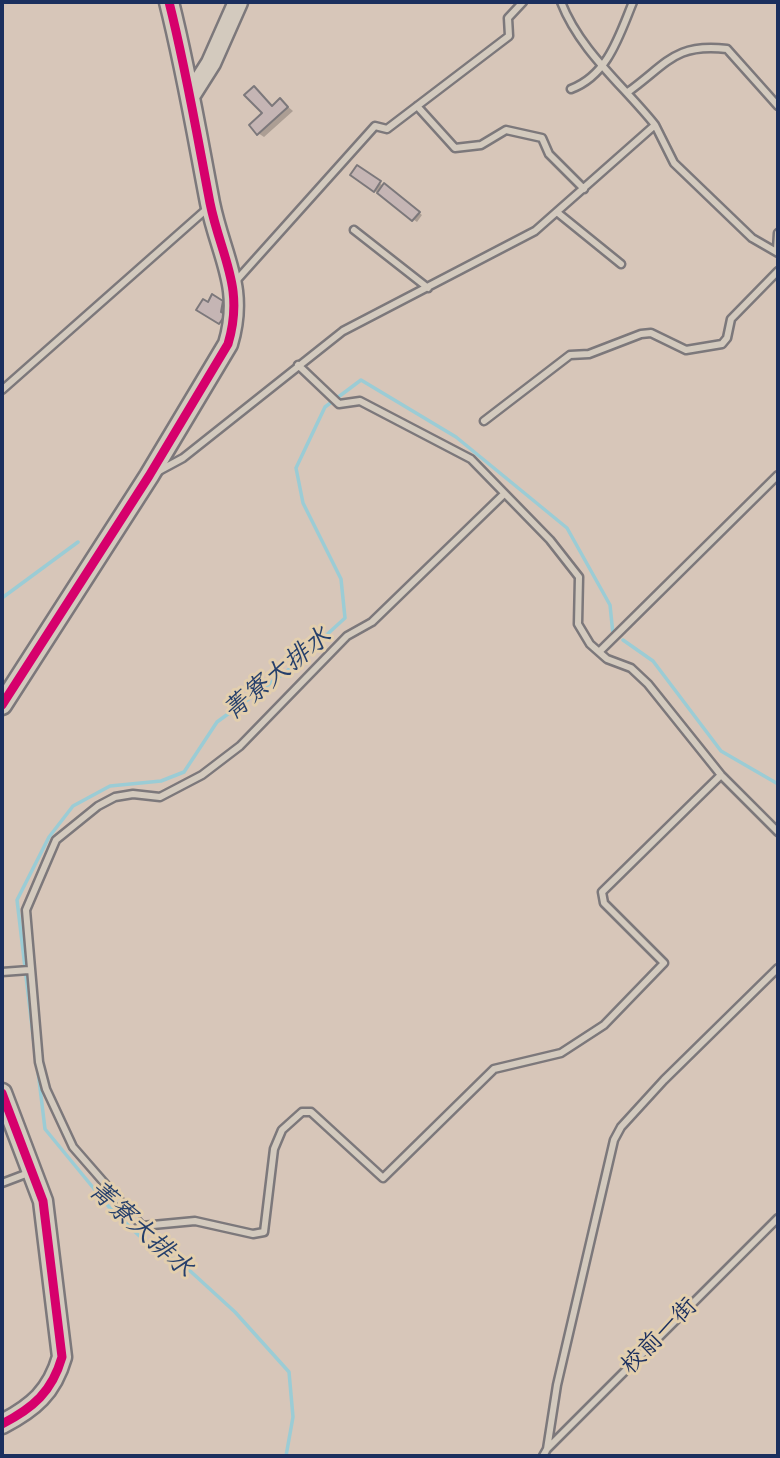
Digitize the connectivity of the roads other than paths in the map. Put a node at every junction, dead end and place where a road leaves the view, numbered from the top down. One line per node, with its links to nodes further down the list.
1 (169, 2): 9 (street)
2 (238, 2): 9 (street)
3 (523, 2): 10 (lane)
4 (561, 2): 6 (lane)
5 (633, 2): 6 (lane)
6 (602, 66): 7 (lane); 8 (lane)
7 (571, 89)
8 (628, 92): 11 (lane); 12 (lane)
9 (192, 93): 14 (street)
10 (417, 106): 13 (lane); 21 (lane)
11 (778, 106)
12 (655, 125): 13 (lane); 18 (lane)
13 (584, 189): 15 (lane)
14 (211, 206): 21 (street); 24 (lane)
15 (558, 213): 19 (lane); 22 (lane)
16 (354, 230): 22 (lane)
17 (778, 233): 18 (lane)
18 (778, 251)
19 (621, 264)
20 (778, 271): 25 (lane)
21 (234, 283): 27 (street)
22 (428, 288): 23 (lane)
23 (298, 365): 27 (lane); 28 (lane)
24 (2, 390)
25 (484, 421)
26 (778, 475): 29 (lane)
27 (149, 476): 30 (street)
28 (503, 495): 29 (lane); 34 (lane)
29 (599, 652): 31 (lane)
30 (2, 705)
31 (720, 775): 32 (lane); 34 (lane)
32 (777, 828)
33 (778, 968): 41 (lane)
34 (28, 971): 35 (lane)
35 (2, 972)
36 (2, 1093): 37 (street)
37 (33, 1171): 38 (lane); 40 (street)
38 (2, 1182)
39 (778, 1218): 41 (lane, 校前一街)
40 (2, 1424)
41 (547, 1449): 42 (lane, 校前一街)
42 (543, 1456)

